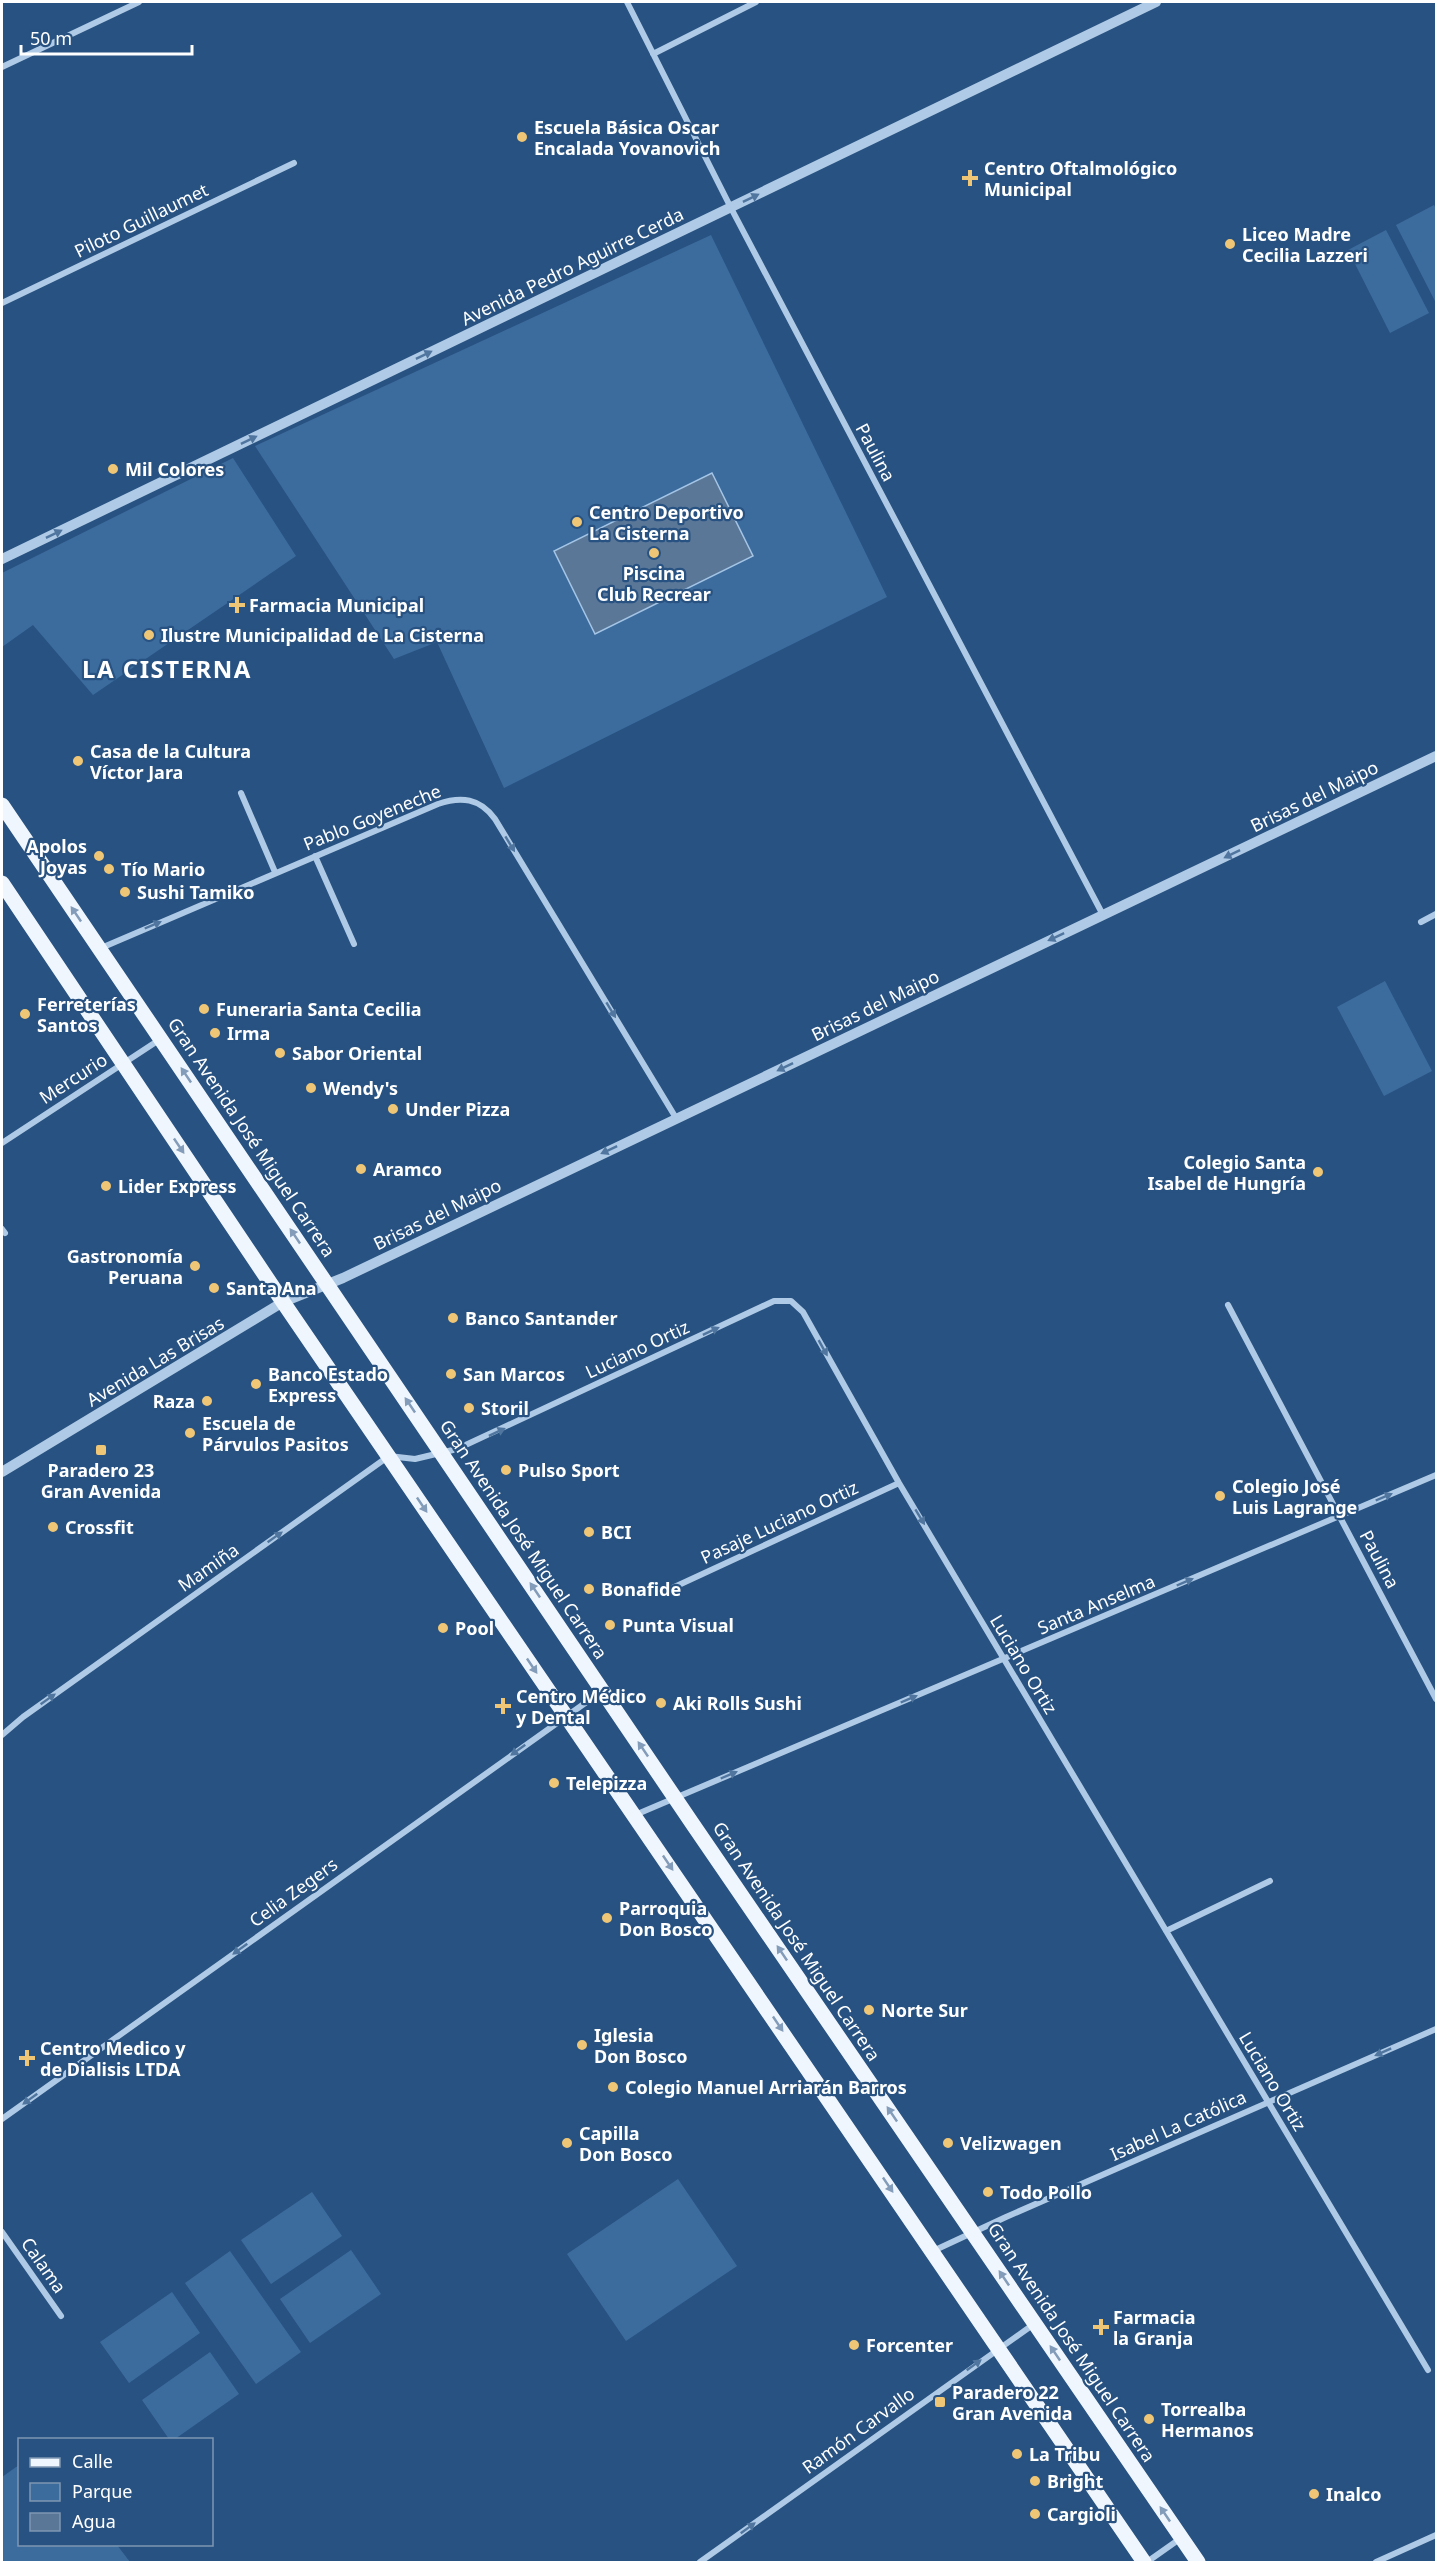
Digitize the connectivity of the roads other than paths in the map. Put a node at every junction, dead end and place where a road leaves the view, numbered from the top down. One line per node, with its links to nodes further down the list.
1 (139, 2): 6 (street)
2 (627, 2): 5 (street, Paulina)
3 (756, 2): 5 (street)
4 (1156, 2): 8 (street, Avenida Pedro Aguirre Cerda, one-way to 4)
5 (654, 54): 8 (street, Paulina)
6 (2, 67)
7 (294, 163): 9 (street, Piloto Guillaumet)
8 (731, 208): 10 (street, Avenida Pedro Aguirre Cerda, one-way to 8); 18 (street, Paulina)
9 (2, 303)
10 (2, 560)
11 (1437, 756): 18 (street, Brisas del Maipo, one-way to 18)
12 (242, 794): 15 (street)
13 (2, 808): 21 (main road, Gran Avenida José Miguel Carrera, one-way to 13)
14 (315, 856): 15 (street, Pablo Goyeneche); 20 (street); 24 (street, Pablo Goyeneche, one-way to 24)
15 (275, 873): 21 (street, Pablo Goyeneche, one-way to 15)
16 (2, 883): 23 (main road)
17 (1437, 914): 19 (street)
18 (1102, 915): 24 (street, Brisas del Maipo, one-way to 24)
19 (1421, 922)
20 (354, 944)
21 (100, 948): 22 (main road, Gran Avenida José Miguel Carrera)
22 (161, 1039): 23 (street, Mercurio); 26 (main road, Gran Avenida José Miguel Carrera, one-way to 22)
23 (124, 1063): 25 (street, Mercurio); 27 (main road, one-way to 27)
24 (676, 1118): 26 (street, Brisas del Maipo, one-way to 26)
25 (2, 1143)
26 (328, 1284): 27 (street, Avenida Las Brisas); 29 (main road, Gran Avenida José Miguel Carrera, one-way to 26)
27 (283, 1302): 30 (main road); 31 (street, Avenida Las Brisas)
28 (1228, 1305): 34 (street, Paulina)
29 (443, 1454): 30 (street); 33 (street, Luciano Ortiz, one-way to 33); 37 (main road, Gran Avenida José Miguel Carrera, one-way to 29)
30 (389, 1456): 39 (main road, one-way to 39); 40 (street, Mamiña, one-way to 30)
31 (2, 1473)
32 (1437, 1474): 34 (street, Santa Anselma, one-way to 32)
33 (899, 1483): 35 (street, Pasaje Luciano Ortiz); 36 (street, Luciano Ortiz, one-way to 36)
34 (1340, 1516): 36 (street, Santa Anselma, one-way to 34); 38 (street, Paulina)
35 (670, 1589)
36 (1004, 1659): 41 (street, Santa Anselma, one-way to 36); 44 (street, Luciano Ortiz)
37 (603, 1690): 39 (street, Celia Zegers); 41 (main road, Gran Avenida José Miguel Carrera, one-way to 37)
38 (1437, 1699)
39 (566, 1716): 42 (main road); 47 (street, Celia Zegers, one-way to 47)
40 (2, 1735)
41 (675, 1798): 42 (street, Santa Anselma); 49 (main road, Gran Avenida José Miguel Carrera, one-way to 41)
42 (635, 1815): 50 (main road, one-way to 50)
43 (1270, 1881): 44 (street)
44 (1166, 1931): 46 (street, Luciano Ortiz)
45 (1437, 2029): 46 (street, Isabel La Católica, one-way to 46)
46 (1268, 2102): 49 (street, Isabel La Católica); 54 (street, Luciano Ortiz)
47 (2, 2119)
48 (2, 2232): 51 (street, Calama)
49 (973, 2232): 50 (street, Isabel La Católica); 52 (main road, Gran Avenida José Miguel Carrera, one-way to 49)
50 (933, 2251): 53 (main road)
51 (61, 2316)
52 (1035, 2324): 53 (street, Ramón Carvallo); 56 (main road, Gran Avenida José Miguel Carrera, one-way to 52)
53 (999, 2347): 57 (street, Ramón Carvallo, one-way to 53); 58 (main road)
54 (1428, 2370)
55 (1437, 2535): 60 (street)
56 (1181, 2538): 58 (street); 59 (main road, Gran Avenida José Miguel Carrera)
57 (700, 2562)
58 (1146, 2562)
59 (1198, 2562)
60 (1376, 2562)

